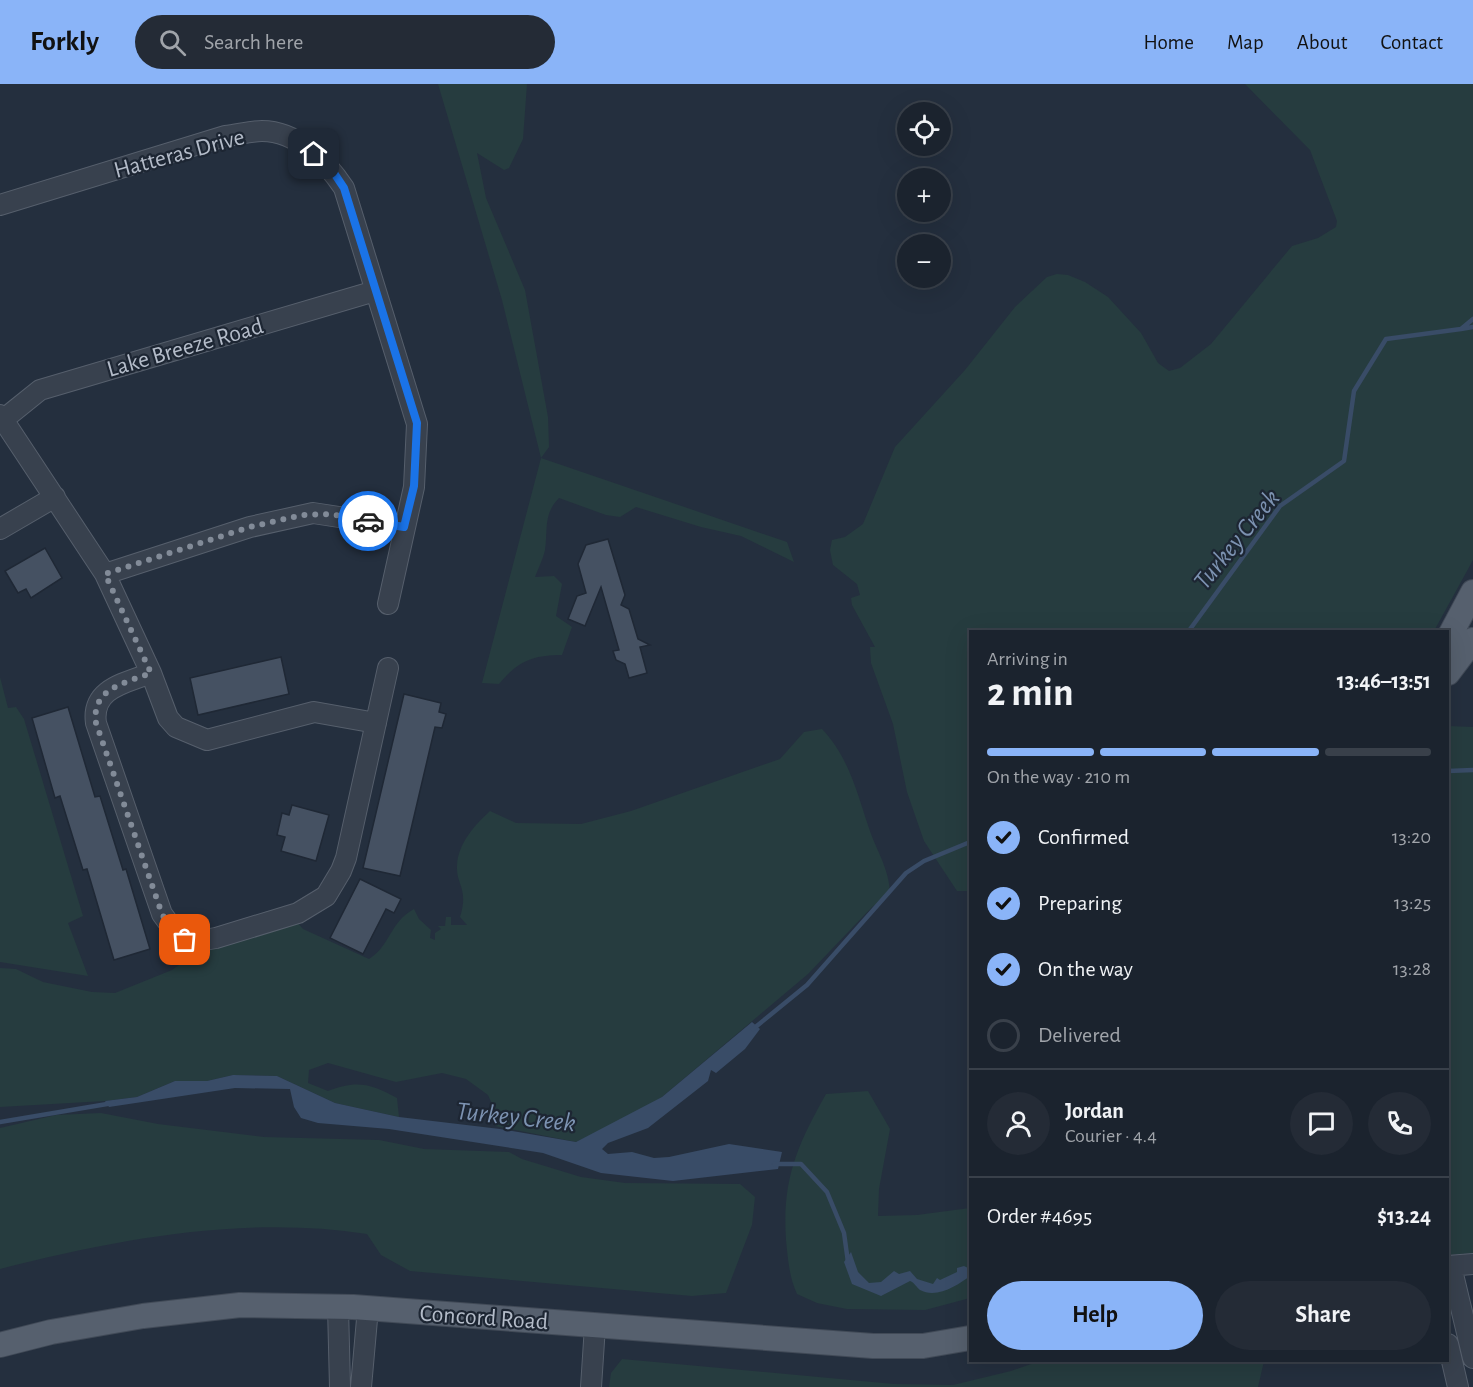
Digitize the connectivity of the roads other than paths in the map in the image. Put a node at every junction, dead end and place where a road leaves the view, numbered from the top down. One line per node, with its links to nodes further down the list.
1 (0, 205): 2 (street, Hatteras Drive)
2 (375, 291): 3 (street, Lake Breeze Road); 5 (street, Hatteras Drive)
3 (2, 417): 4 (street)
4 (55, 497): 6 (street); 7 (street)
5 (404, 527): 7 (street); 9 (street, Hatteras Drive)
6 (0, 529)
7 (105, 574): 14 (street)
8 (1473, 592): 10 (main road)
9 (388, 604)
10 (1449, 637)
11 (1473, 640): 13 (main road)
12 (388, 668): 15 (street)
13 (1449, 672)
14 (151, 673): 15 (street); 15 (street)
15 (376, 723)
16 (1473, 1264): 17 (street)
17 (1449, 1266): 24 (street)
18 (338, 1307): 19 (main road, Concord Road); 22 (main road, Concord Road); 25 (street)
19 (369, 1308): 20 (main road, Concord Road); 26 (street)
20 (595, 1326): 21 (main road, Concord Road); 27 (street)
21 (969, 1338)
22 (0, 1345)
23 (1449, 1348): 28 (street)
24 (1473, 1358)
25 (340, 1387)
26 (361, 1387)
27 (591, 1387)
28 (1458, 1387)

